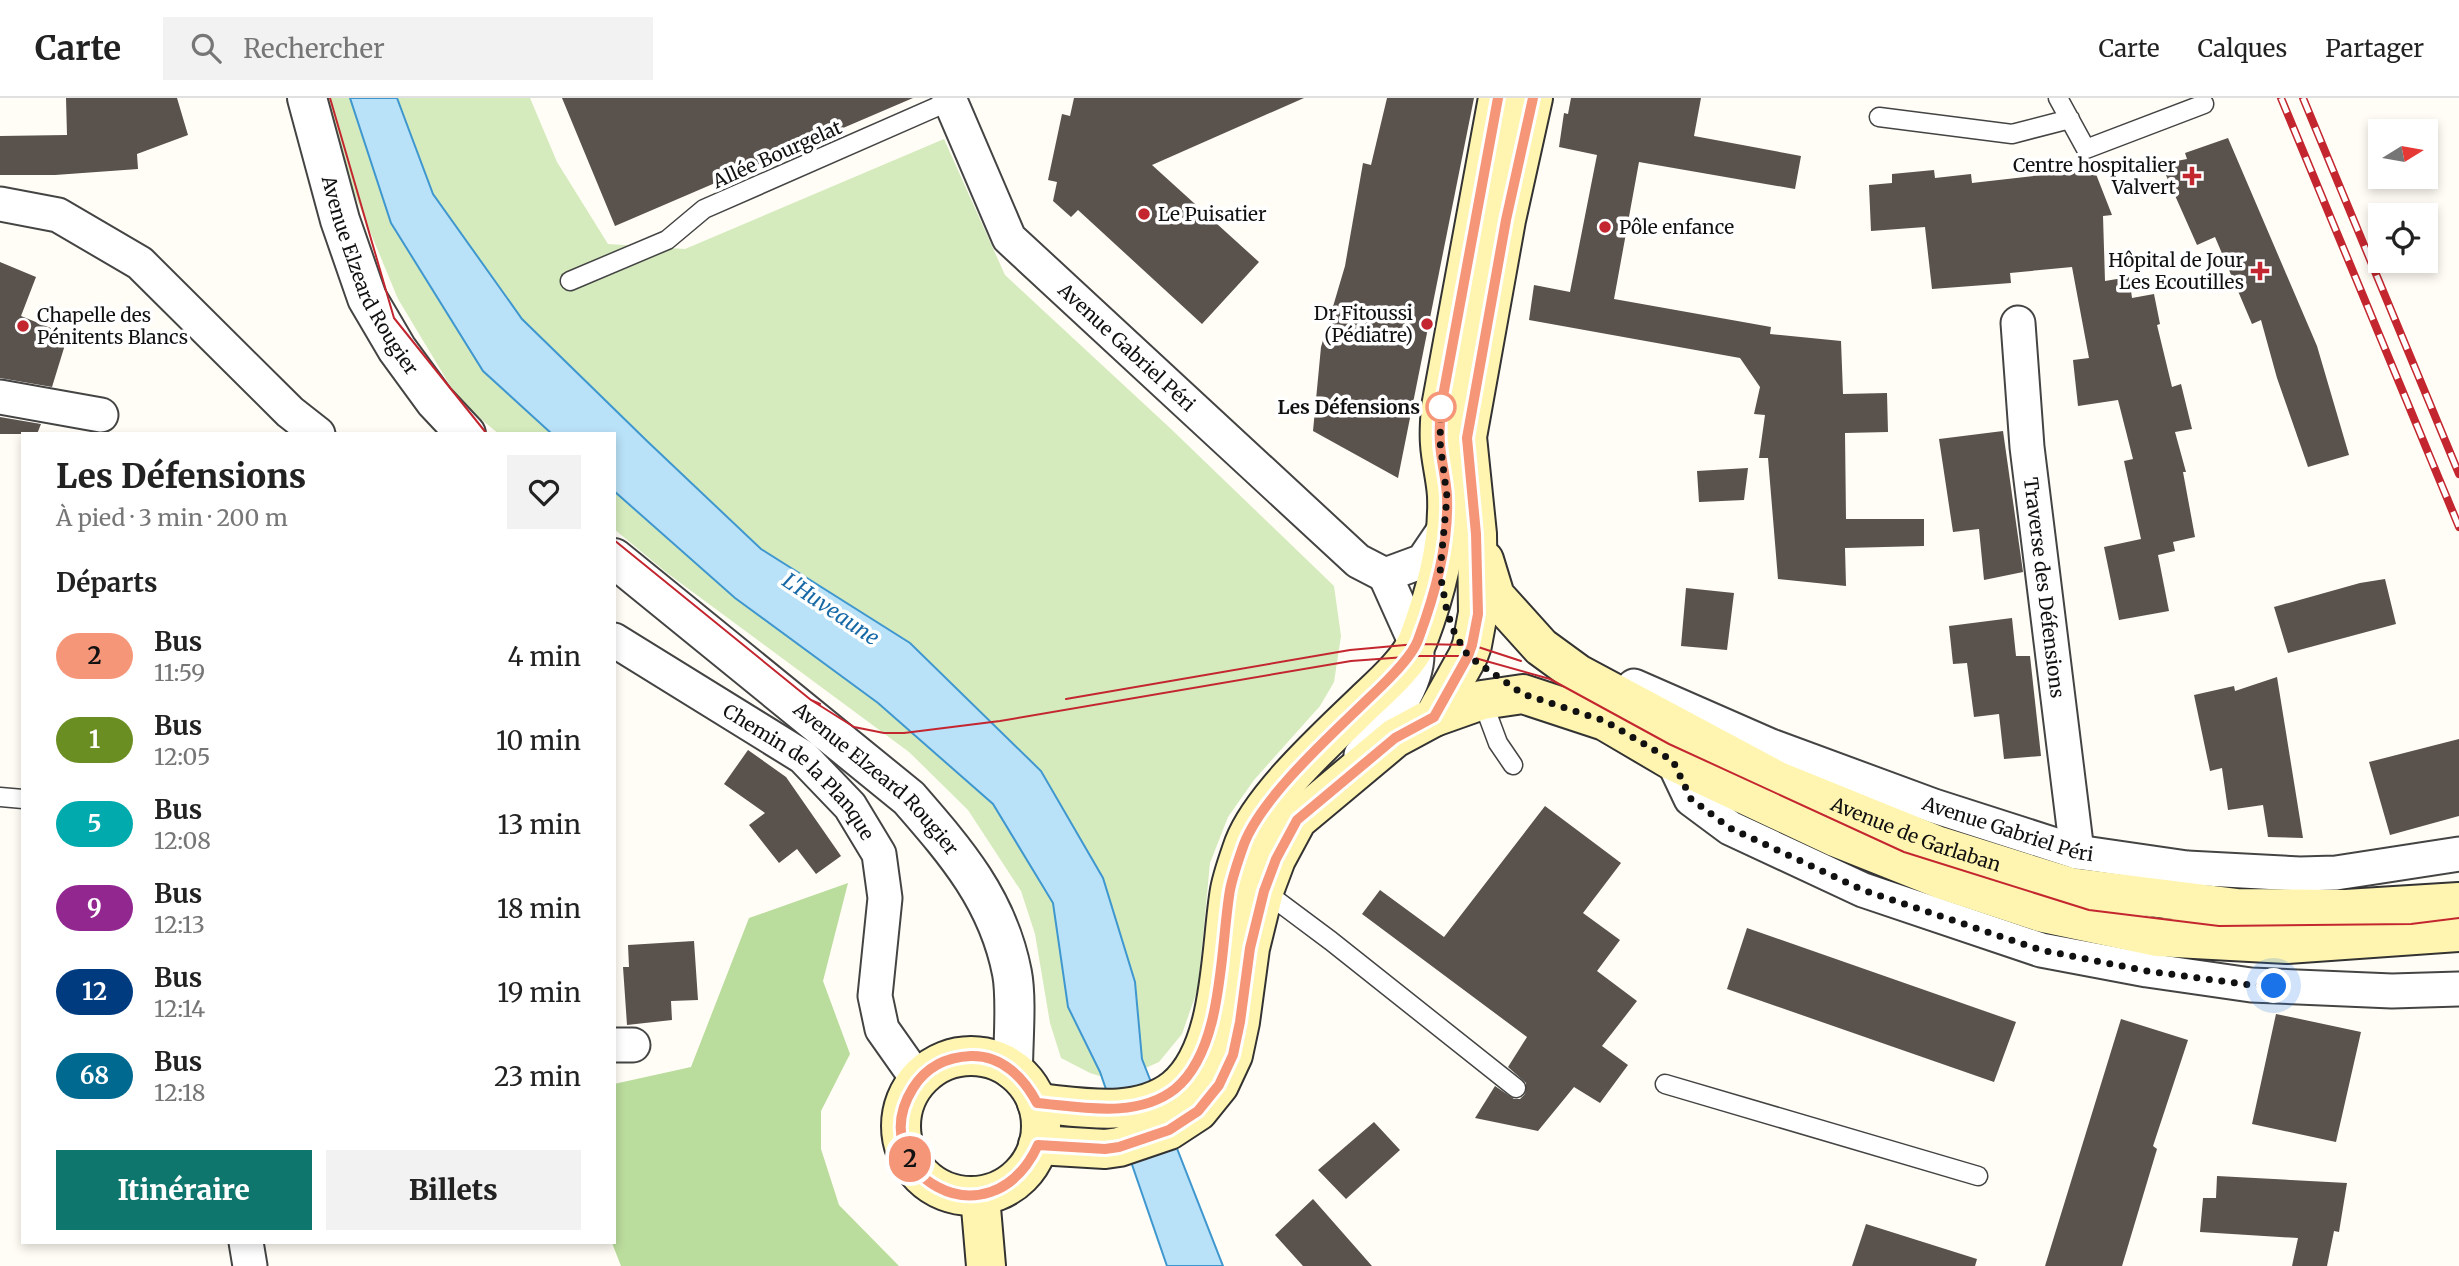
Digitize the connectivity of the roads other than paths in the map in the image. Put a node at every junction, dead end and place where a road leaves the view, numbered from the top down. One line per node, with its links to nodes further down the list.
1 (307, 98): 15 (street, Avenue Elzeard Rougier)
2 (1498, 98): 16 (main road)
3 (1533, 98): 16 (main road)
4 (2058, 98): 8 (lane)
5 (952, 99): 10 (lane, Allée Bourgelat); 18 (street, Avenue Gabriel Péri)
6 (2204, 104): 8 (lane)
7 (1879, 117): 8 (lane)
8 (2070, 119)
9 (0, 205): 14 (street)
10 (570, 281)
11 (2018, 323): 33 (street, Traverse des Défensions)
12 (0, 397): 13 (street)
13 (101, 415)
14 (315, 432)
15 (464, 432)
16 (1460, 532): 18 (street); 19 (main road); 20 (main road); 23 (main road, Avenue de Garlaban)
17 (616, 560): 39 (street, Avenue Elzeard Rougier)
18 (1372, 568): 22 (street)
19 (1440, 573): 20 (main road); 22 (main road)
20 (1465, 637): 22 (main road); 23 (main road); 25 (main road); 27 (main road)
21 (616, 641): 41 (street, Chemin de la Planque)
22 (1416, 644): 30 (street); 40 (main road)
23 (1541, 647): 24 (main road, Avenue de Garlaban)
24 (1578, 674): 33 (street, Avenue Gabriel Péri); 36 (main road, Avenue de Garlaban)
25 (1523, 694): 26 (main road, Avenue de Garlaban); 28 (main road, Avenue de Garlaban)
26 (1482, 700): 27 (main road, Avenue de Garlaban); 29 (lane)
27 (1428, 721): 30 (main road, Avenue de Garlaban)
28 (1673, 761): 37 (main road, Avenue de Garlaban); 38 (street)
29 (1513, 765)
30 (1332, 789): 35 (main road, Avenue de Garlaban)
31 (0, 797): 32 (lane)
32 (21, 799)
33 (2077, 852): 34 (street, Avenue Gabriel Péri)
34 (2459, 854)
35 (1264, 891): 40 (main road, Avenue de Garlaban); 43 (lane)
36 (2459, 902)
37 (2459, 932)
38 (2459, 989)
39 (1013, 1070): 41 (main road); 44 (main road)
40 (1206, 1076): 44 (main road); 45 (main road)
41 (918, 1080): 47 (main road)
42 (1665, 1084): 46 (lane)
43 (1516, 1088)
44 (1037, 1103): 45 (main road)
45 (1038, 1145): 47 (main road)
46 (1978, 1176)
47 (980, 1195): 50 (main road)
48 (246, 1244): 49 (street)
49 (250, 1266)
50 (986, 1266)

